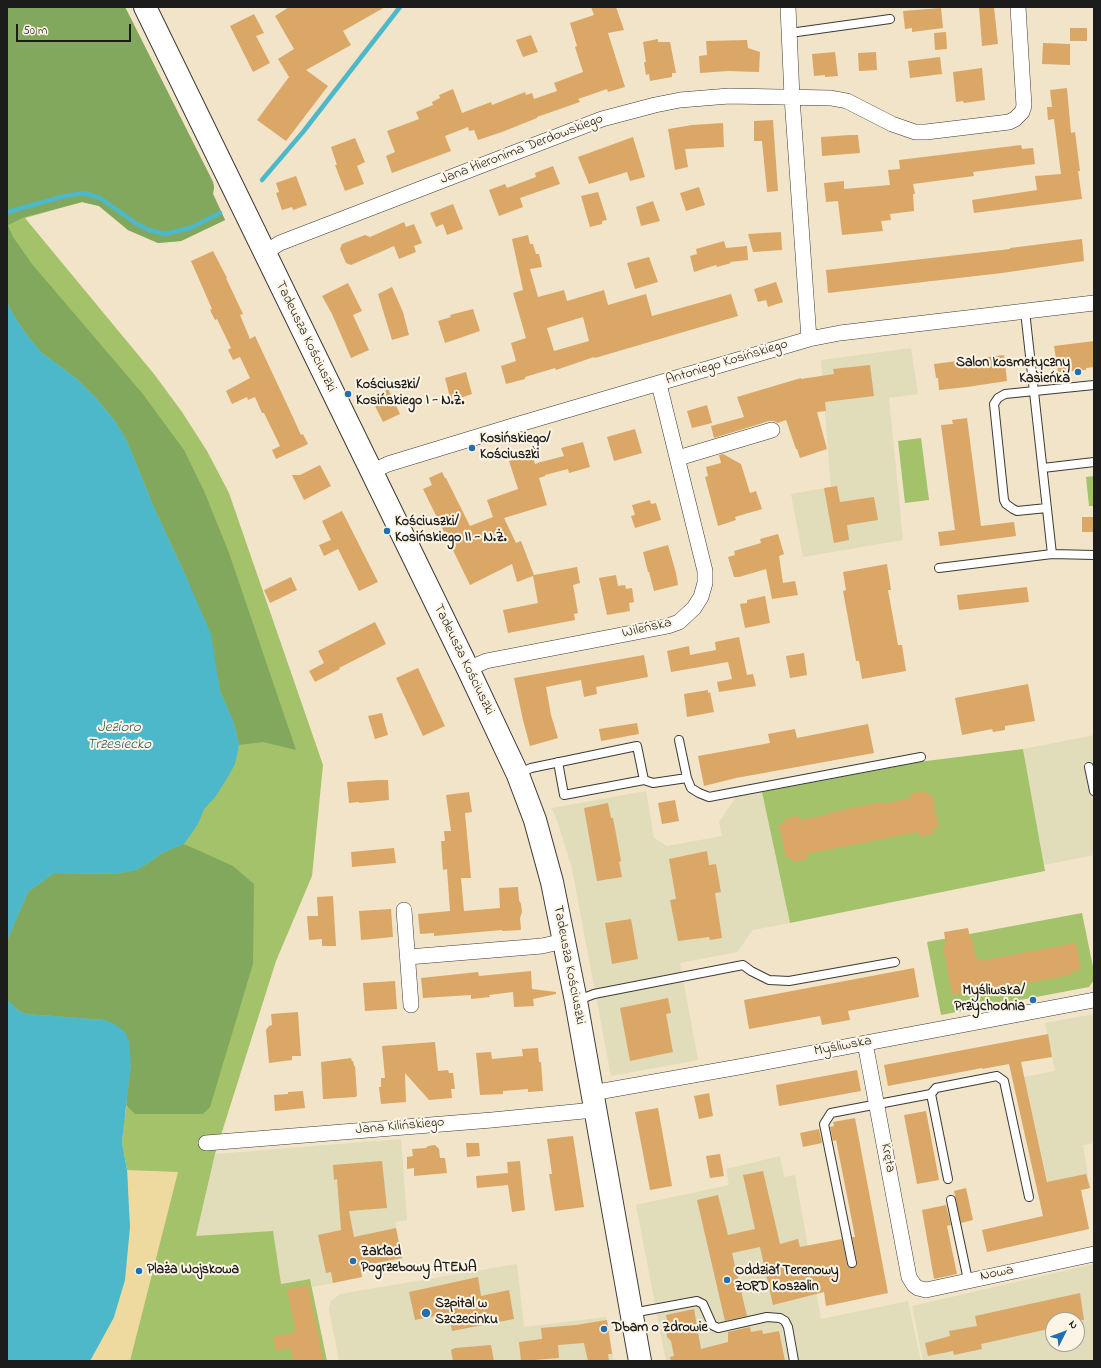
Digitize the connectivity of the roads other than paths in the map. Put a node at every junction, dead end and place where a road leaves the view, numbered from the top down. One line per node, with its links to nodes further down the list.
1 (144, 7): 7 (street, Tadeusza Kościuszki)
2 (788, 7): 5 (street)
3 (1018, 7): 6 (street, Jana Hieronima Derdowskiego)
4 (890, 19): 5 (lane)
5 (790, 33): 6 (street)
6 (792, 97): 7 (street, Jana Hieronima Derdowskiego); 10 (street)
7 (264, 253): 18 (street, Tadeusza Kościuszki)
8 (1094, 303): 9 (street, Antoniego Kosińskiego)
9 (1025, 311): 10 (street, Antoniego Kosińskiego); 13 (lane)
10 (809, 339): 11 (street, Antoniego Kosińskiego)
11 (659, 384): 15 (street, Wileńska); 18 (street, Antoniego Kosińskiego)
12 (1094, 385): 13 (lane)
13 (1034, 391): 17 (lane); 19 (lane)
14 (772, 430): 15 (street)
15 (678, 458): 23 (street, Wileńska)
16 (1094, 462): 17 (lane)
17 (1043, 468): 19 (lane)
18 (371, 472): 23 (street, Tadeusza Kościuszki)
19 (1047, 508): 20 (lane)
20 (1052, 554): 21 (lane); 22 (lane)
21 (1094, 555)
22 (939, 568)
23 (468, 669): 28 (street, Tadeusza Kościuszki)
24 (679, 740): 29 (lane)
25 (921, 757): 29 (lane)
26 (558, 762): 28 (lane); 30 (lane); 30 (lane)
27 (1089, 767): 31 (lane)
28 (518, 775): 33 (street, Tadeusza Kościuszki)
29 (687, 778): 30 (lane)
30 (644, 780)
31 (1094, 791)
32 (404, 910): 34 (street)
33 (564, 942): 34 (street); 37 (street, Tadeusza Kościuszki)
34 (408, 957): 38 (street)
35 (895, 962): 37 (lane)
36 (1094, 1000): 39 (street, Myśliwska)
37 (576, 1001): 41 (street, Tadeusza Kościuszki)
38 (412, 1005)
39 (865, 1043): 41 (street, Myśliwska); 42 (street, Kręta)
40 (931, 1094): 42 (lane); 44 (lane); 45 (lane)
41 (593, 1102): 43 (street, Jana Kilińskiego); 51 (street, Tadeusza Kościuszki)
42 (876, 1103): 48 (lane); 49 (street, Kręta)
43 (206, 1143)
44 (948, 1179)
45 (1029, 1197)
46 (951, 1200): 50 (lane)
47 (1094, 1254): 50 (street, Nowa)
48 (852, 1263)
49 (908, 1273): 50 (street, Nowa)
50 (968, 1280)
51 (632, 1313): 52 (street, Tadeusza Kościuszki); 53 (lane)
52 (640, 1361)
53 (794, 1361)

